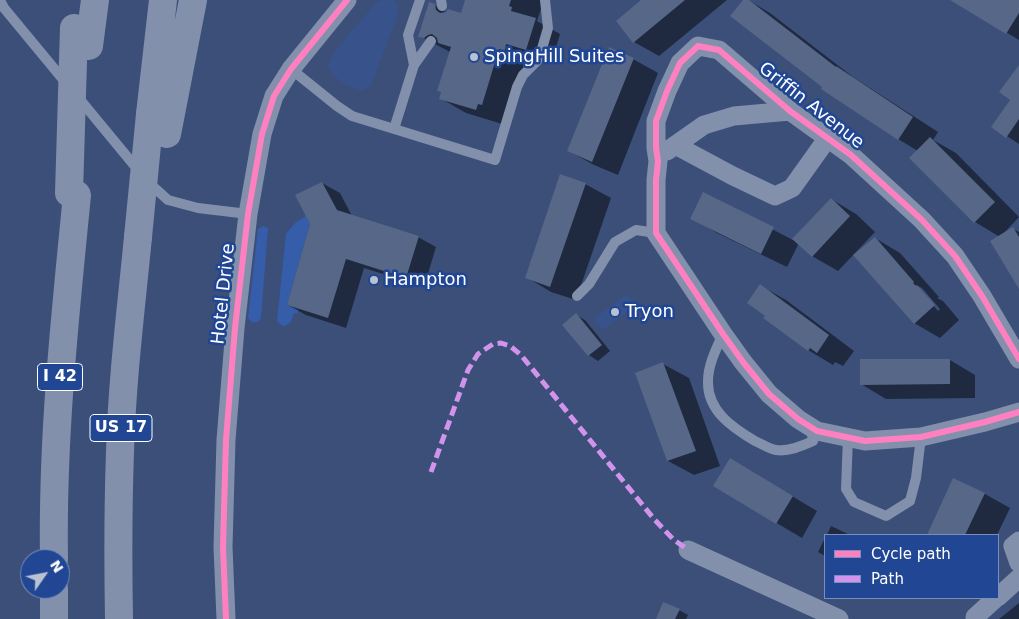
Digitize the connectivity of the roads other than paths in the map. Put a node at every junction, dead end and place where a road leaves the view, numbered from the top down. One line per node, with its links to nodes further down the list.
1 (0, 0): 19 (lane)
2 (76, 0): 9 (highway)
3 (95, 0): 9 (highway, I 42)
4 (163, 0): 14 (highway, US 17)
5 (193, 0): 14 (highway)
6 (348, 0): 12 (street, Hotel Drive)
7 (420, 0): 11 (lane)
8 (545, 0): 15 (lane)
9 (81, 37): 29 (highway, I 42)
10 (431, 41): 11 (lane)
11 (414, 65): 15 (lane)
12 (291, 69): 15 (lane); 19 (street, Hotel Drive)
13 (790, 111): 16 (street, Griffin Avenue); 17 (street, Griffin Avenue); 18 (street, Griffin Avenue)
14 (158, 124): 38 (highway, US 17, bridge)
15 (394, 129)
16 (827, 138): 17 (street, Griffin Avenue); 23 (street, Griffin Avenue)
17 (677, 146): 18 (street, Griffin Avenue)
18 (658, 157): 20 (street, Griffin Avenue)
19 (248, 214): 39 (street, Hotel Drive)
20 (656, 233): 21 (lane); 22 (street)
21 (577, 296)
22 (723, 334): 25 (street); 25 (lane)
23 (1019, 359)
24 (1019, 412): 26 (street)
25 (811, 427): 27 (street)
26 (920, 436): 27 (street); 27 (lane)
27 (848, 437)
28 (1019, 541): 31 (street)
29 (54, 549)
30 (688, 550): 40 (street)
31 (1019, 563)
32 (1019, 578): 33 (street)
33 (999, 595)
34 (54, 599): 37 (highway)
35 (995, 599): 36 (street)
36 (975, 616)
37 (54, 619)
38 (120, 619)
39 (226, 619)
40 (840, 619)

